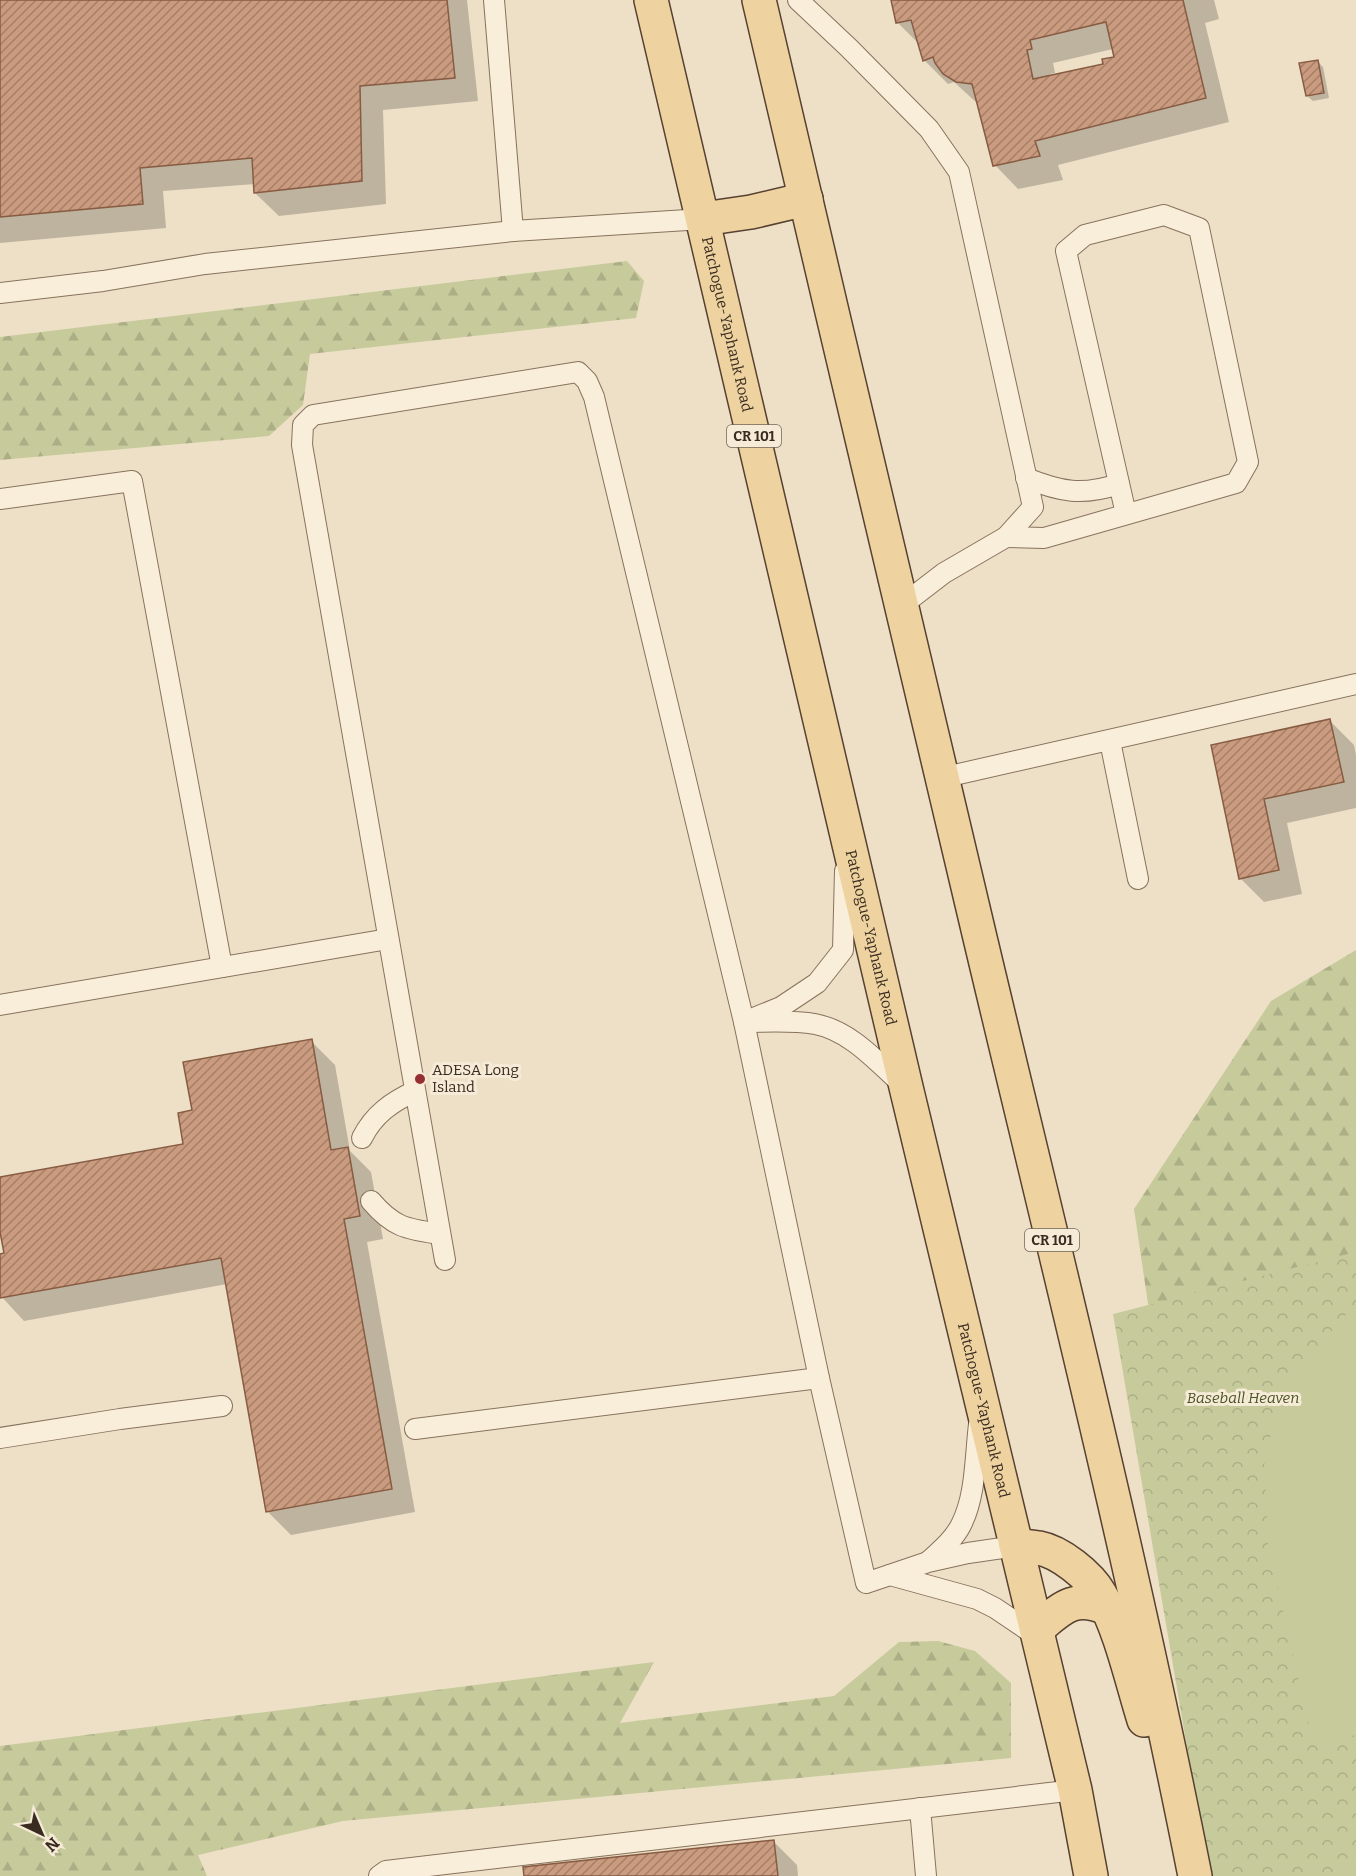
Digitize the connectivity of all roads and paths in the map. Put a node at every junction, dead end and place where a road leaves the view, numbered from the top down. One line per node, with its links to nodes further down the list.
1 (494, 0): 7 (lane)
2 (651, 0): 6 (main road, Patchogue-Yaphank Road / CR 101)
3 (759, 0): 5 (main road, CR 101)
4 (798, 0): 9 (lane)
5 (806, 199): 6 (main road); 14 (main road, CR 101)
6 (703, 219): 7 (lane); 18 (main road, Patchogue-Yaphank Road / CR 101)
7 (513, 231): 8 (lane)
8 (0, 293)
9 (1026, 478): 10 (lane); 13 (lane)
10 (1119, 484): 12 (lane); 12 (lane)
11 (0, 499): 21 (lane)
12 (1125, 514): 13 (lane)
13 (1006, 537): 14 (lane)
14 (901, 606): 17 (main road, CR 101)
15 (1356, 684): 16 (lane)
16 (1110, 741): 17 (lane); 19 (lane)
17 (941, 778): 45 (main road, CR 101)
18 (845, 826): 23 (lane); 24 (main road, Patchogue-Yaphank Road / CR 101)
19 (1138, 879)
20 (388, 939): 21 (lane); 23 (lane); 25 (lane)
21 (222, 967): 22 (lane)
22 (0, 1005)
23 (744, 1022): 24 (lane); 30 (lane)
24 (906, 1088): 31 (main road, Patchogue-Yaphank Road / CR 101)
25 (415, 1091): 26 (lane); 28 (lane)
26 (362, 1138)
27 (371, 1201): 28 (lane)
28 (440, 1234): 29 (lane)
29 (445, 1260)
30 (819, 1378): 33 (lane); 37 (lane)
31 (981, 1396): 35 (main road, Patchogue-Yaphank Road / CR 101); 36 (lane)
32 (222, 1406): 34 (lane)
33 (415, 1430)
34 (0, 1438)
35 (1016, 1546): 36 (lane); 38 (main road); 39 (main road, Patchogue-Yaphank Road / CR 101)
36 (928, 1562): 37 (lane)
37 (890, 1575): 39 (lane)
38 (1106, 1608): 39 (main road); 45 (main road)
39 (1038, 1633): 40 (main road, Patchogue-Yaphank Road / CR 101)
40 (1076, 1790): 41 (lane); 44 (main road, Patchogue-Yaphank Road / CR 101)
41 (920, 1808): 42 (lane); 43 (lane)
42 (379, 1876)
43 (926, 1876)
44 (1091, 1876)
45 (1194, 1876)

